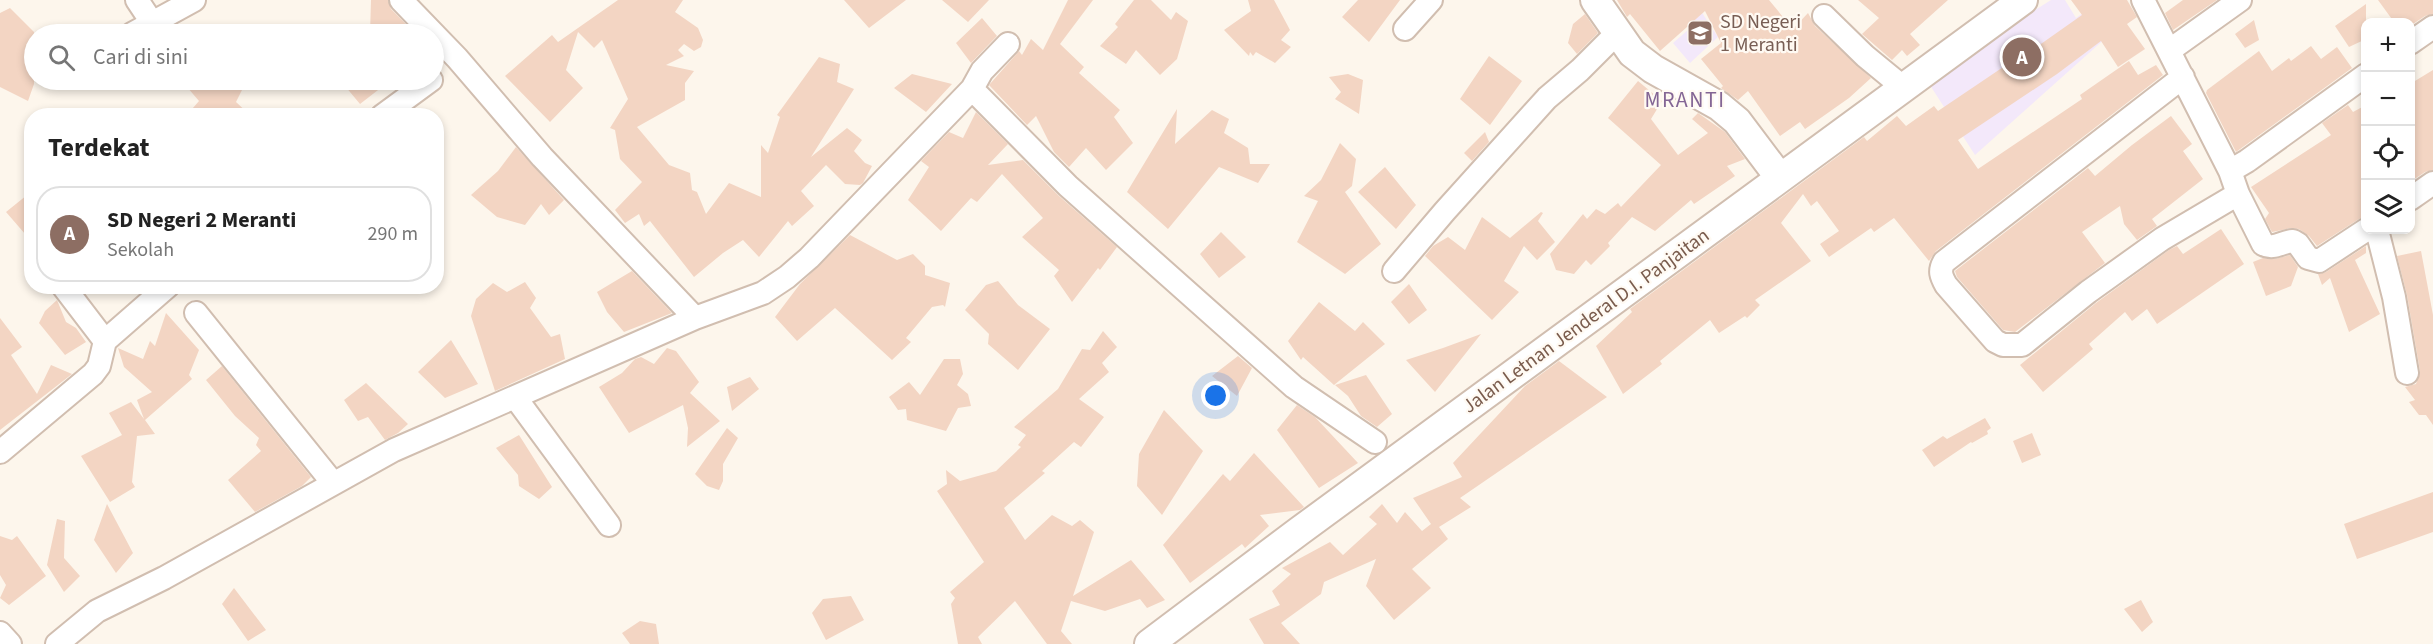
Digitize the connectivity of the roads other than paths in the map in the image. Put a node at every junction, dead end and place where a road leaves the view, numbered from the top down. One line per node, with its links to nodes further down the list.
1 (137, 0): 10 (street)
2 (194, 0): 10 (street)
3 (400, 0): 11 (street)
4 (1431, 0): 13 (street)
5 (1595, 0): 14 (street)
6 (2024, 0): 23 (street, Jalan Letnan Jenderal D.I. Panjaitan)
7 (2143, 0): 18 (street)
8 (2240, 0): 18 (street)
9 (1824, 16): 23 (street)
10 (153, 24)
11 (424, 24)
12 (2433, 27): 15 (street)
13 (1405, 29)
14 (1617, 33): 28 (street); 34 (street)
15 (2415, 40)
16 (1008, 44): 24 (street)
17 (444, 45): 19 (street)
18 (2170, 50): 21 (street)
19 (457, 58): 20 (street); 38 (street)
20 (444, 68)
21 (2183, 77): 27 (street); 30 (street)
22 (2361, 79): 27 (street)
23 (1904, 88): 28 (street, Jalan Letnan Jenderal D.I. Panjaitan)
24 (972, 89): 38 (street); 42 (street)
25 (416, 90): 26 (street)
26 (393, 108)
27 (2230, 171): 30 (street)
28 (1780, 178): 49 (street, Jalan Letnan Jenderal D.I. Panjaitan)
29 (2433, 183): 31 (street)
30 (2238, 194): 32 (street)
31 (2415, 196)
32 (2361, 233)
33 (2378, 234): 40 (street)
34 (1394, 271)
35 (69, 294): 39 (street)
36 (159, 294): 39 (street)
37 (196, 313): 44 (street)
38 (695, 318): 41 (street)
39 (105, 341): 43 (street)
40 (2407, 373)
41 (515, 397): 44 (street); 45 (street)
42 (1375, 442)
43 (0, 452)
44 (333, 483): 48 (street)
45 (609, 525)
46 (0, 633): 47 (street)
47 (10, 644)
48 (57, 644)
49 (1149, 644)

